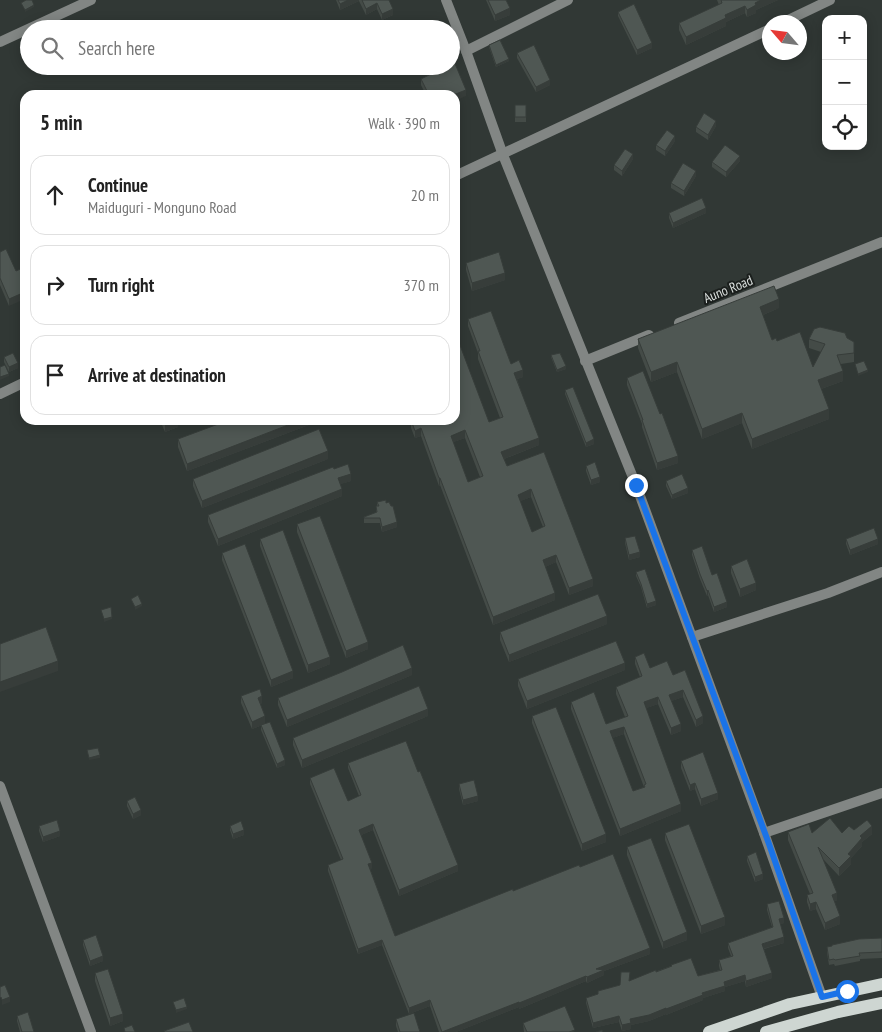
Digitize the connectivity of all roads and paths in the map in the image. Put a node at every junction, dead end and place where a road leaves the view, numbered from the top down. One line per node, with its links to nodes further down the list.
1 (91, 0): 6 (street)
2 (446, 0): 7 (street)
3 (568, 0): 12 (street)
4 (830, 0): 5 (street)
5 (799, 15)
6 (48, 20)
7 (454, 20)
8 (20, 33): 11 (street)
9 (762, 33): 13 (street)
10 (460, 36): 12 (street)
11 (0, 42)
12 (466, 51): 13 (street)
13 (503, 155): 14 (street); 16 (street)
14 (460, 174)
15 (882, 242): 16 (street, Auno Road)
16 (585, 361): 20 (street)
17 (20, 384): 18 (street)
18 (0, 394)
19 (882, 572): 20 (street)
20 (692, 636): 23 (street)
21 (0, 786): 27 (street)
22 (882, 792): 23 (street)
23 (764, 833): 25 (street)
24 (882, 984): 25 (main road)
25 (822, 997): 28 (main road)
26 (882, 1003): 29 (main road)
27 (90, 1032)
28 (709, 1032)
29 (766, 1032)

